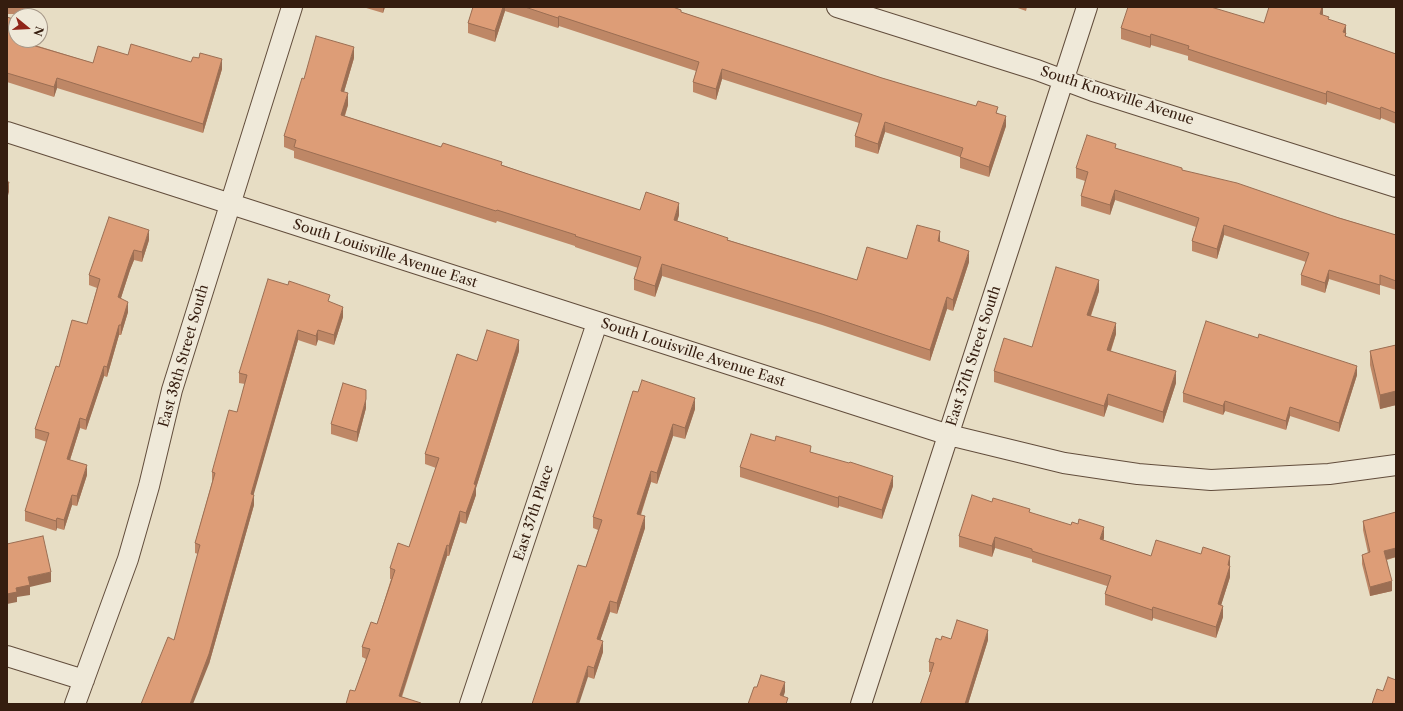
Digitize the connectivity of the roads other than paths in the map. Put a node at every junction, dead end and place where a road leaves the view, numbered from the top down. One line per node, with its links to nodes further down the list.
1 (292, 7): 7 (street, East 38th Street South)
2 (837, 7): 4 (street, South Knoxville Avenue)
3 (1087, 7): 4 (street, East 37th Street South)
4 (1064, 80): 6 (street, South Knoxville Avenue); 9 (street, East 37th Street South)
5 (7, 132): 7 (street, South Louisville Avenue East)
6 (1396, 187)
7 (230, 204): 8 (street, South Louisville Avenue East); 12 (street, East 38th Street South)
8 (597, 323): 9 (street, South Louisville Avenue East); 14 (street, East 37th Place)
9 (948, 435): 10 (street, South Louisville Avenue East); 15 (street, East 37th Street South)
10 (1396, 465)
11 (7, 656): 12 (street)
12 (84, 680): 13 (street, East 38th Street South)
13 (75, 704)
14 (470, 704)
15 (861, 704)

